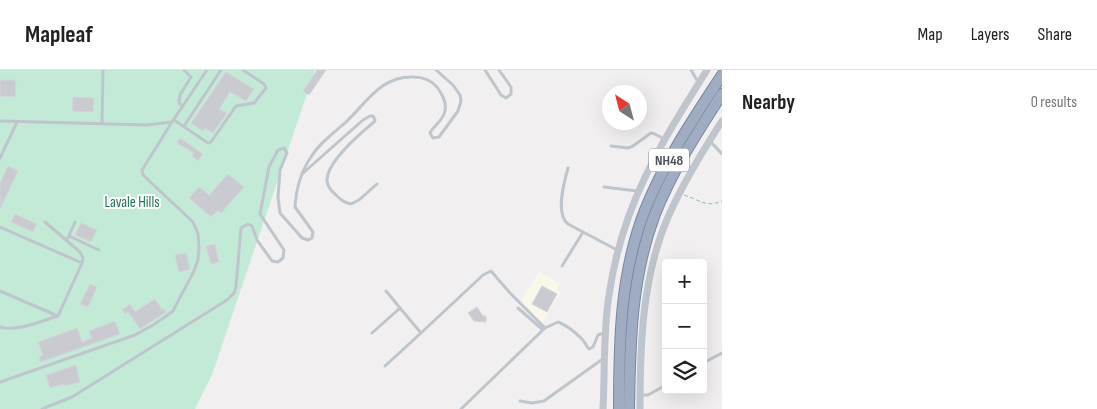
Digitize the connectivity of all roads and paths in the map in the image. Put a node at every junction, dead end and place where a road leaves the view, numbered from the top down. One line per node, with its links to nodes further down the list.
1 (103, 70): 19 (lane)
2 (184, 70): 14 (lane)
3 (208, 70): 14 (lane)
4 (221, 70): 20 (lane)
5 (243, 70): 20 (lane)
6 (436, 70): 27 (lane)
7 (485, 70): 8 (lane)
8 (499, 70)
9 (691, 70): 12 (lane)
10 (707, 70): 12 (street)
11 (722, 75): 64 (highway, NH48)
12 (699, 84): 21 (street)
13 (722, 94): 65 (highway, NH48)
14 (183, 106): 16 (lane)
15 (0, 121): 18 (lane)
16 (173, 121): 19 (lane); 20 (lane); 57 (lane)
17 (722, 121): 22 (street)
18 (17, 122): 19 (lane); 25 (lane)
19 (102, 122)
20 (184, 126)
21 (664, 140): 23 (lane); 30 (street)
22 (709, 141): 24 (lane); 31 (street)
23 (610, 146)
24 (722, 154)
25 (0, 158)
26 (568, 168): 36 (lane)
27 (301, 175): 28 (lane); 61 (lane)
28 (377, 184)
29 (604, 188): 30 (lane)
30 (638, 191): 40 (street)
31 (679, 193): 32 (path); 59 (street)
32 (722, 201)
33 (45, 222): 38 (lane)
34 (75, 222): 37 (lane)
35 (0, 227): 41 (lane)
36 (583, 232): 40 (lane); 42 (lane)
37 (69, 236): 38 (lane); 39 (lane)
38 (67, 240): 41 (lane)
39 (99, 250)
40 (618, 250): 52 (street)
41 (82, 263): 47 (lane)
42 (562, 266)
43 (0, 291): 47 (lane)
44 (386, 291): 45 (lane)
45 (400, 308): 50 (lane); 51 (lane)
46 (518, 308): 49 (lane)
47 (58, 316): 48 (lane)
48 (0, 327)
49 (544, 329): 51 (lane); 52 (lane); 62 (lane)
50 (372, 333)
51 (421, 333): 56 (lane)
52 (604, 333): 54 (street)
53 (722, 353): 55 (lane)
54 (604, 358): 60 (lane); 63 (street)
55 (707, 361)
56 (384, 366)
57 (0, 382)
58 (662, 387): 59 (lane)
59 (640, 394): 66 (street)
60 (520, 400)
61 (42, 409)
62 (461, 409)
63 (603, 409)
64 (618, 409)
65 (629, 409)
66 (640, 409)

